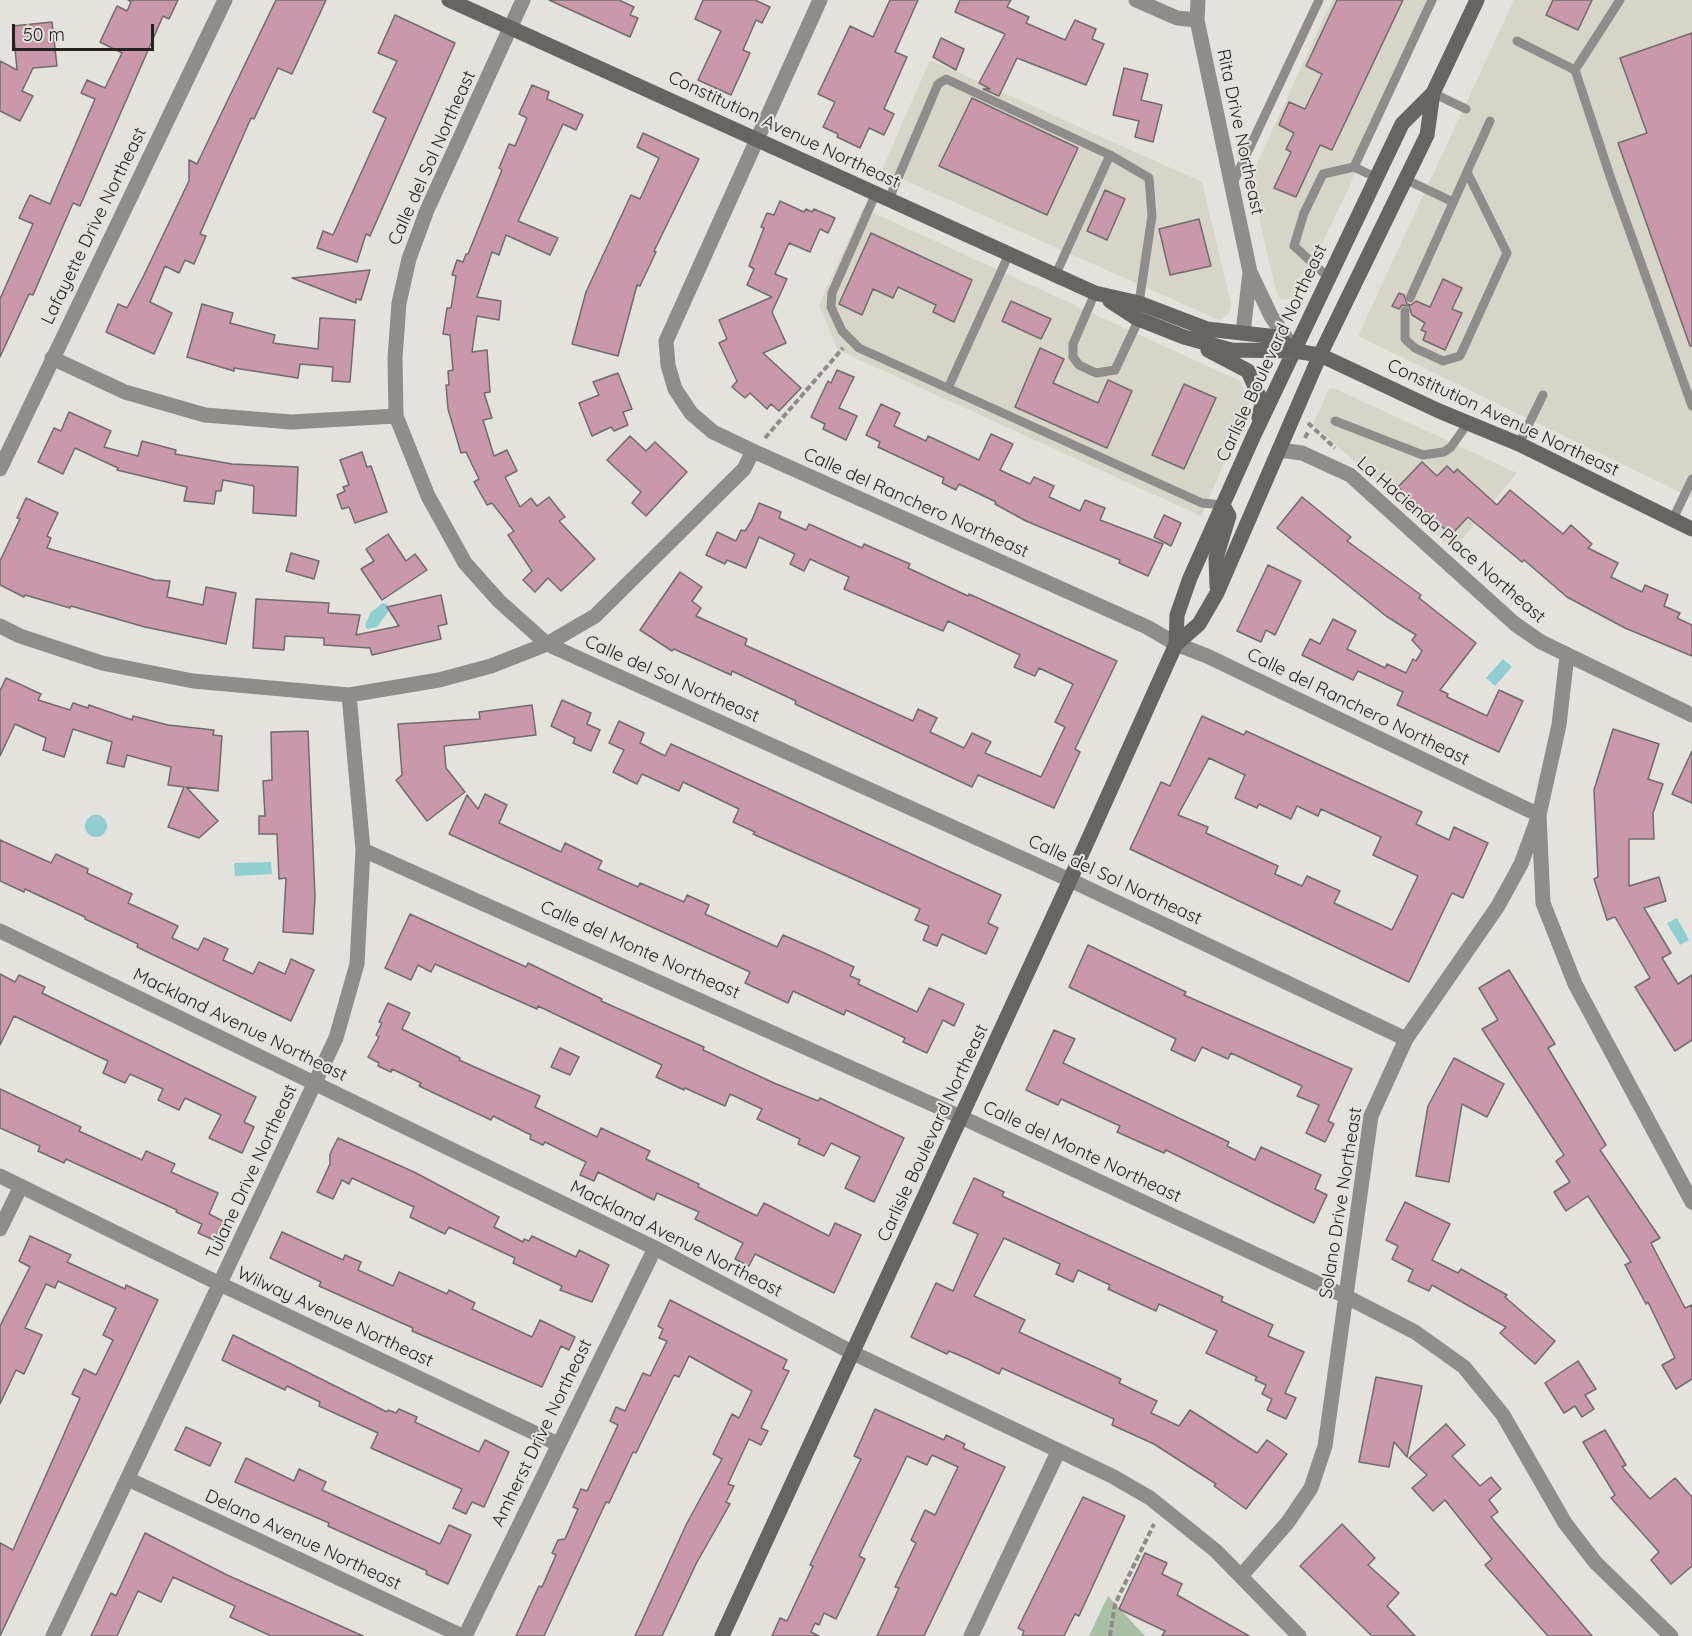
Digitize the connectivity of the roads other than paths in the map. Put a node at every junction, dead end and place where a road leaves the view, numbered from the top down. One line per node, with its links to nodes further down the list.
1 (225, 0): 40 (street, Lafayette Drive Northeast)
2 (449, 0): 12 (main road, Constitution Avenue Northeast)
3 (523, 0): 12 (street, Calle del Sol Northeast)
4 (820, 0): 18 (street, Calle del Ranchero Northeast)
5 (1136, 0): 11 (street)
6 (1198, 0): 11 (street, Rita Drive Northeast)
7 (1319, 0): 24 (lane)
8 (1432, 0): 20 (lane)
9 (1477, 0): 15 (main road, Carlisle Boulevard Northeast)
10 (1620, 0): 14 (lane)
11 (1197, 20): 24 (street, Rita Drive Northeast)
12 (510, 28): 18 (main road, Constitution Avenue Northeast); 44 (street, Calle del Sol Northeast)
13 (1517, 41): 14 (lane)
14 (1575, 70): 43 (lane)
15 (1433, 93): 16 (lane); 22 (main road, Carlisle Boulevard Northeast); 23 (main road, Carlisle Boulevard Northeast)
16 (1466, 110)
17 (1490, 121): 21 (lane)
18 (757, 138): 25 (main road, Constitution Avenue Northeast); 51 (street, Calle del Ranchero Northeast)
19 (1110, 155): 25 (lane); 29 (lane); 33 (lane)
20 (1354, 167): 22 (lane); 30 (lane)
21 (1467, 172): 26 (lane); 34 (lane)
22 (1377, 178): 30 (main road, Carlisle Boulevard Northeast)
23 (1405, 179): 26 (lane); 39 (main road, Carlisle Boulevard Northeast)
24 (1231, 188): 28 (street, Rita Drive Northeast)
25 (883, 196): 27 (main road, Constitution Avenue Northeast); 41 (lane)
26 (1453, 202): 32 (lane)
27 (1009, 254): 29 (main road, Constitution Avenue Northeast); 41 (lane)
28 (1250, 272): 36 (street, Rita Drive Northeast); 38 (street, Rita Drive Northeast)
29 (1055, 276): 31 (main road, Constitution Avenue Northeast)
30 (1329, 278): 38 (main road, Carlisle Boulevard Northeast)
31 (1099, 294): 33 (main road, Constitution Avenue Northeast); 35 (main road, Constitution Avenue Northeast); 35 (lane)
32 (1410, 298)
33 (1139, 303): 36 (main road, Constitution Avenue Northeast)
34 (1405, 311)
35 (1139, 319): 37 (main road, Constitution Avenue Northeast)
36 (1243, 333): 38 (main road, Constitution Avenue Northeast)
37 (1184, 337): 38 (main road, Constitution Avenue Northeast); 47 (main road)
38 (1295, 351): 39 (main road, Constitution Avenue Northeast); 47 (main road, Carlisle Boulevard Northeast)
39 (1320, 355): 46 (main road, Constitution Avenue Northeast); 50 (main road, Carlisle Boulevard Northeast)
40 (52, 358): 44 (street); 48 (street, Lafayette Drive Northeast)
41 (948, 388): 54 (lane)
42 (1543, 395): 49 (lane)
43 (1692, 406)
44 (396, 416): 59 (street, Calle del Sol Northeast)
45 (1335, 421): 46 (lane)
46 (1467, 423): 49 (main road, Constitution Avenue Northeast)
47 (1254, 435): 54 (main road, Carlisle Boulevard Northeast)
48 (6, 442): 52 (street, Lafayette Drive Northeast)
49 (1519, 444): 55 (main road, Constitution Avenue Northeast)
50 (1279, 450): 57 (main road, Carlisle Boulevard Northeast); 61 (street, La Hacienda Place Northeast)
51 (753, 451): 59 (street); 60 (street, Calle del Ranchero Northeast)
52 (0, 470)
53 (1692, 479): 55 (lane)
54 (1223, 506): 57 (main road); 60 (main road, Carlisle Boulevard Northeast)
55 (1673, 519): 56 (main road, Constitution Avenue Northeast)
56 (1692, 529)
57 (1217, 593): 60 (main road, Carlisle Boulevard Northeast)
58 (0, 626): 62 (street)
59 (547, 644): 62 (street); 66 (street, Calle del Sol Northeast)
60 (1176, 644): 64 (street, Calle del Ranchero Northeast); 66 (main road, Carlisle Boulevard Northeast)
61 (1567, 655): 63 (street, La Hacienda Place Northeast); 64 (street)
62 (349, 695): 65 (street, Tulane Drive Northeast)
63 (1692, 716)
64 (1539, 815): 68 (street, Solano Drive Northeast); 73 (street)
65 (363, 850): 69 (street, Tulane Drive Northeast); 70 (street, Calle del Monte Northeast)
66 (1070, 880): 68 (street, Calle del Sol Northeast); 70 (main road, Carlisle Boulevard Northeast)
67 (0, 932): 69 (street, Mackland Avenue Northeast)
68 (1406, 1039): 77 (street, Solano Drive Northeast)
69 (316, 1083): 75 (street, Mackland Avenue Northeast); 76 (street, Tulane Drive Northeast)
70 (961, 1117): 77 (street, Calle del Monte Northeast); 78 (main road, Carlisle Boulevard Northeast)
71 (0, 1176): 72 (street, Wilway Avenue Northeast)
72 (21, 1186): 74 (street); 76 (street, Wilway Avenue Northeast)
73 (1692, 1202)
74 (0, 1229)
75 (655, 1248): 78 (street, Mackland Avenue Northeast); 79 (street, Amherst Drive Northeast)
76 (220, 1284): 79 (street, Wilway Avenue Northeast); 81 (street, Tulane Drive Northeast)
77 (1345, 1296): 82 (street, Solano Drive Northeast); 88 (street, Calle del Monte Northeast)
78 (853, 1353): 80 (street, Mackland Avenue Northeast); 85 (main road, Carlisle Boulevard Northeast)
79 (558, 1444): 84 (street, Amherst Drive Northeast)
80 (1058, 1452): 82 (street, Mackland Avenue Northeast); 86 (street)
81 (128, 1479): 83 (street, Tulane Drive Northeast); 84 (street, Delano Avenue Northeast)
82 (1241, 1576): 87 (street, Mackland Avenue Northeast)
83 (53, 1636)
84 (464, 1636)
85 (722, 1636)
86 (971, 1636)
87 (1299, 1636)
88 (1671, 1636)

